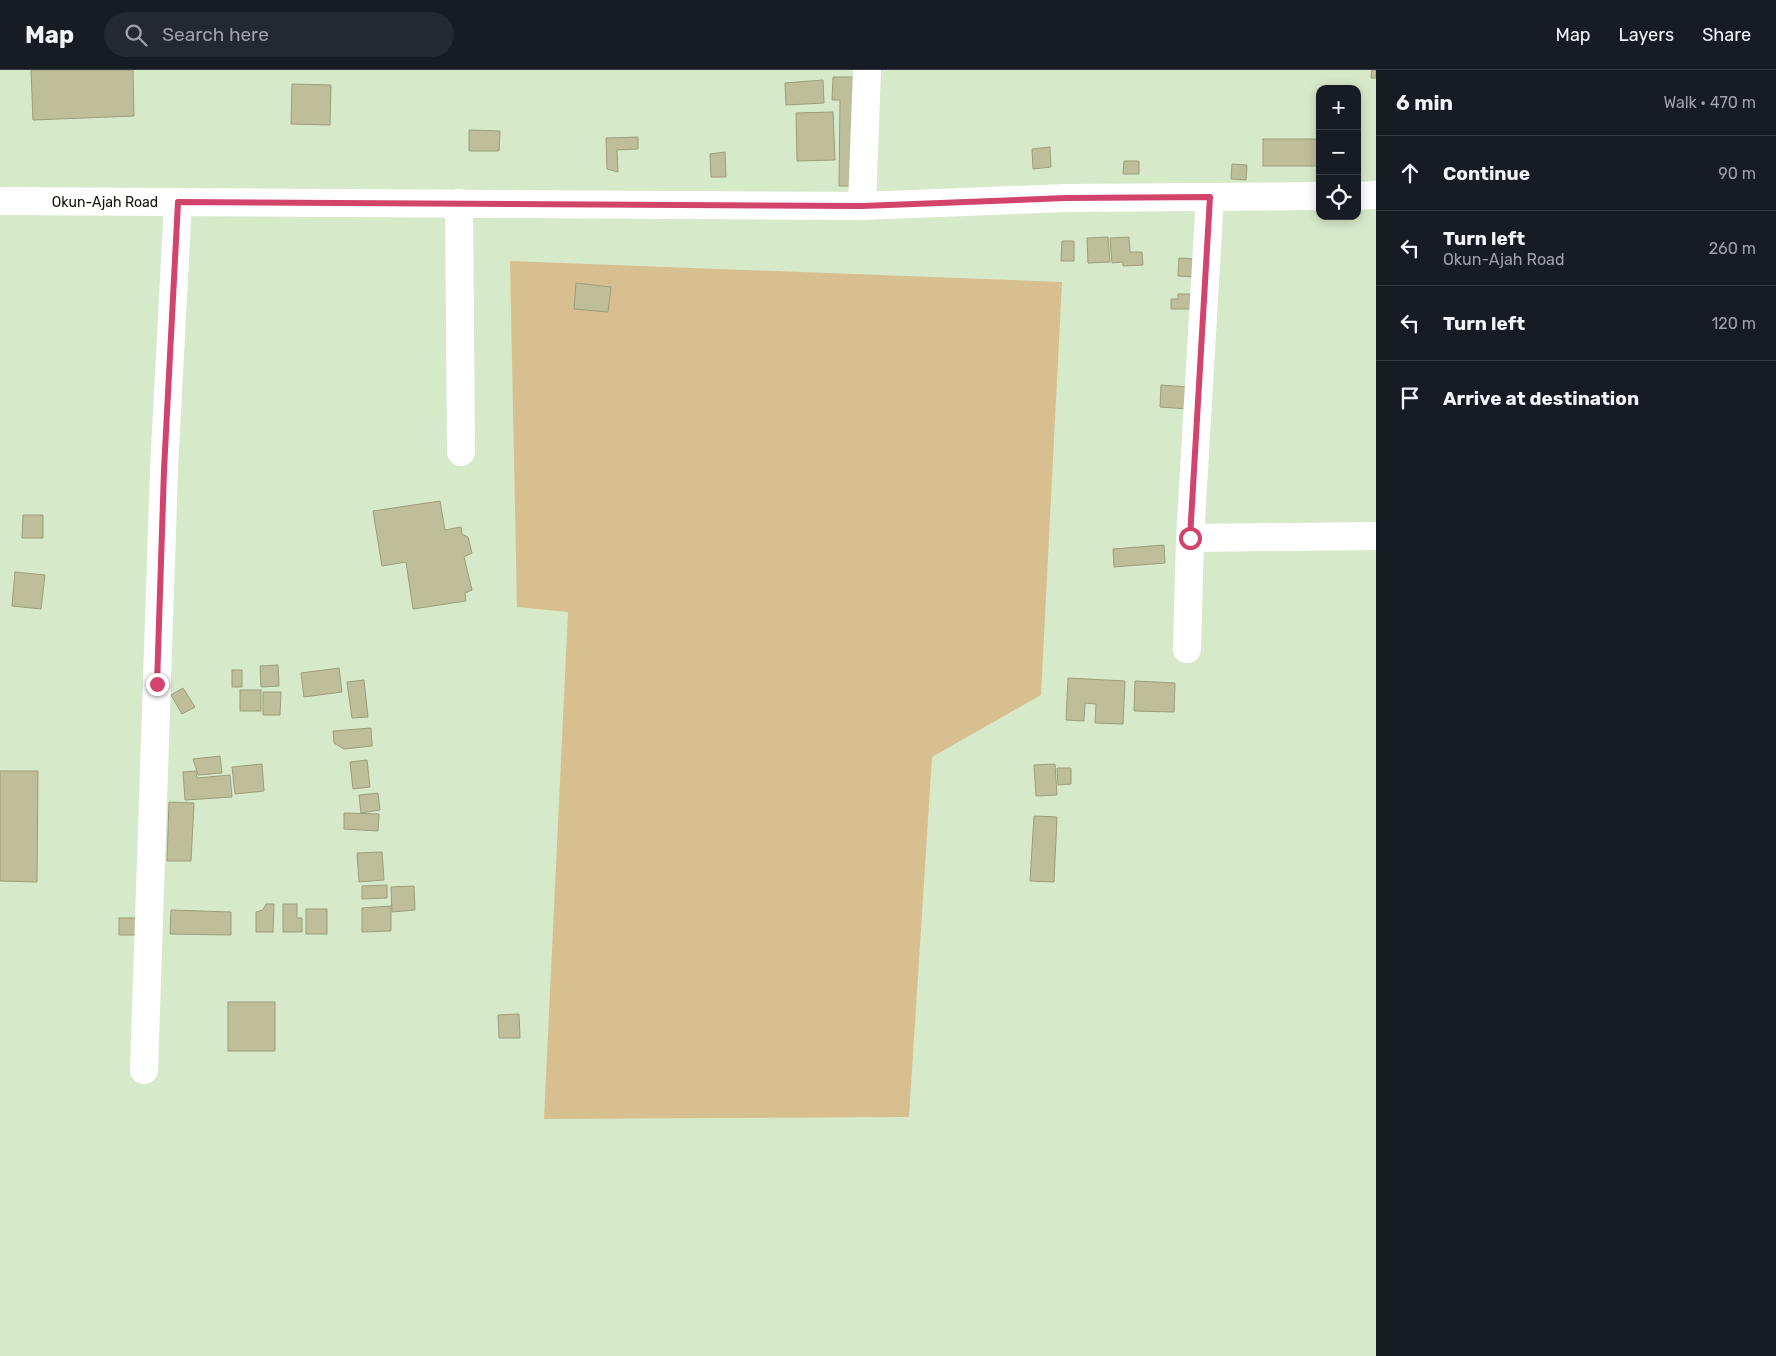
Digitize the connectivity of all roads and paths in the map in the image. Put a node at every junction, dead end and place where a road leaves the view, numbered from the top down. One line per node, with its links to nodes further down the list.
1 (866, 70): 9 (street)
2 (1376, 195): 4 (street)
3 (1316, 196): 5 (street, Okun-Ajah Road)
4 (1361, 196)
5 (1210, 197): 9 (street, Okun-Ajah Road); 12 (street)
6 (178, 202): 7 (street, Okun-Ajah Road); 8 (street, Okun-Ajah Road); 14 (street)
7 (0, 203)
8 (458, 203): 9 (street, Okun-Ajah Road); 10 (street)
9 (862, 206)
10 (461, 452)
11 (1376, 536): 12 (street)
12 (1190, 538): 13 (street)
13 (1188, 649)
14 (144, 1070)

